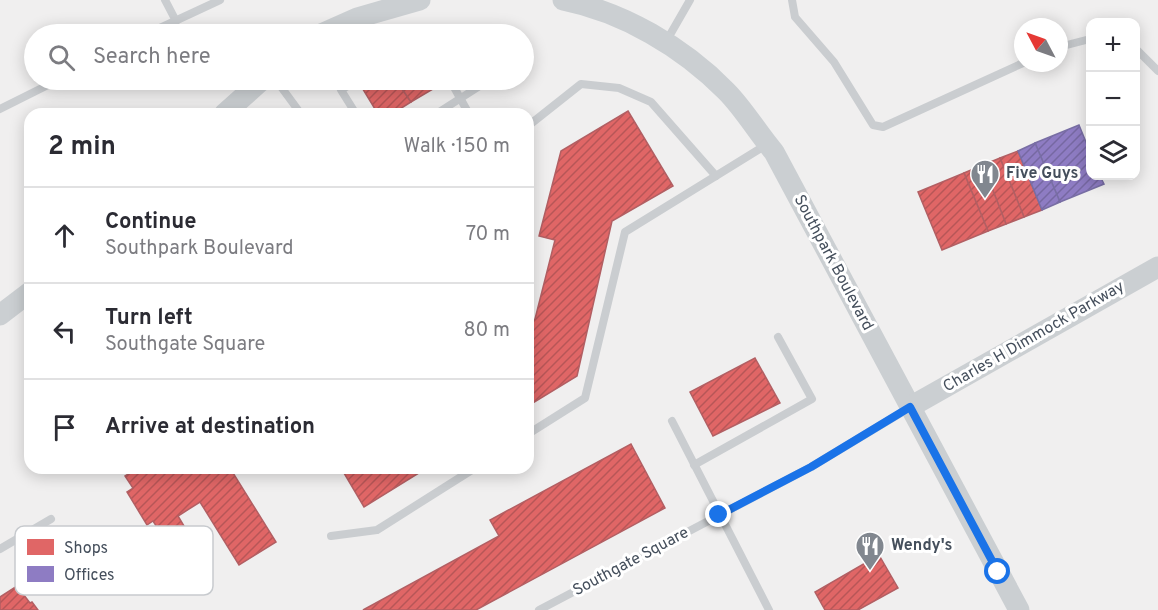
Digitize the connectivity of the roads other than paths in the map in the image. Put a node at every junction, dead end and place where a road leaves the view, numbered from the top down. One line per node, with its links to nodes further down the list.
1 (165, 0): 7 (lane)
2 (220, 0): 7 (lane)
3 (420, 0): 9 (street)
4 (563, 0): 11 (street, Southpark Boulevard)
5 (690, 0): 11 (lane)
6 (792, 0): 14 (lane)
7 (176, 21): 8 (lane)
8 (169, 24)
9 (344, 24)
10 (1086, 40): 12 (lane)
11 (666, 42): 30 (street, Southpark Boulevard)
12 (1068, 45)
13 (1140, 53): 15 (lane)
14 (1014, 67)
15 (1158, 71)
16 (38, 90): 28 (lane)
17 (251, 90): 23 (street)
18 (284, 90): 24 (lane)
19 (341, 90): 25 (lane)
20 (456, 90): 22 (lane)
21 (473, 90): 22 (lane)
22 (461, 98): 26 (lane); 27 (lane)
23 (231, 108)
24 (297, 108)
25 (352, 108)
26 (445, 108)
27 (466, 108)
28 (0, 109)
29 (534, 121): 31 (lane)
30 (768, 144): 31 (lane); 36 (street, Southpark Boulevard)
31 (716, 176): 38 (lane)
32 (1158, 267): 36 (street, Charles H Dimmock Parkway)
33 (24, 297): 34 (street)
34 (0, 315)
35 (778, 337): 39 (lane)
36 (910, 407): 41 (lane, Southgate Square); 49 (street, Southpark Boulevard)
37 (672, 421): 39 (lane)
38 (534, 430)
39 (694, 465): 41 (lane)
40 (466, 474): 44 (lane)
41 (719, 515): 47 (lane, Southgate Square); 48 (lane)
42 (51, 519): 43 (lane)
43 (39, 526)
44 (331, 536)
45 (15, 540): 46 (lane)
46 (0, 549)
47 (539, 610)
48 (769, 610)
49 (1018, 610)

